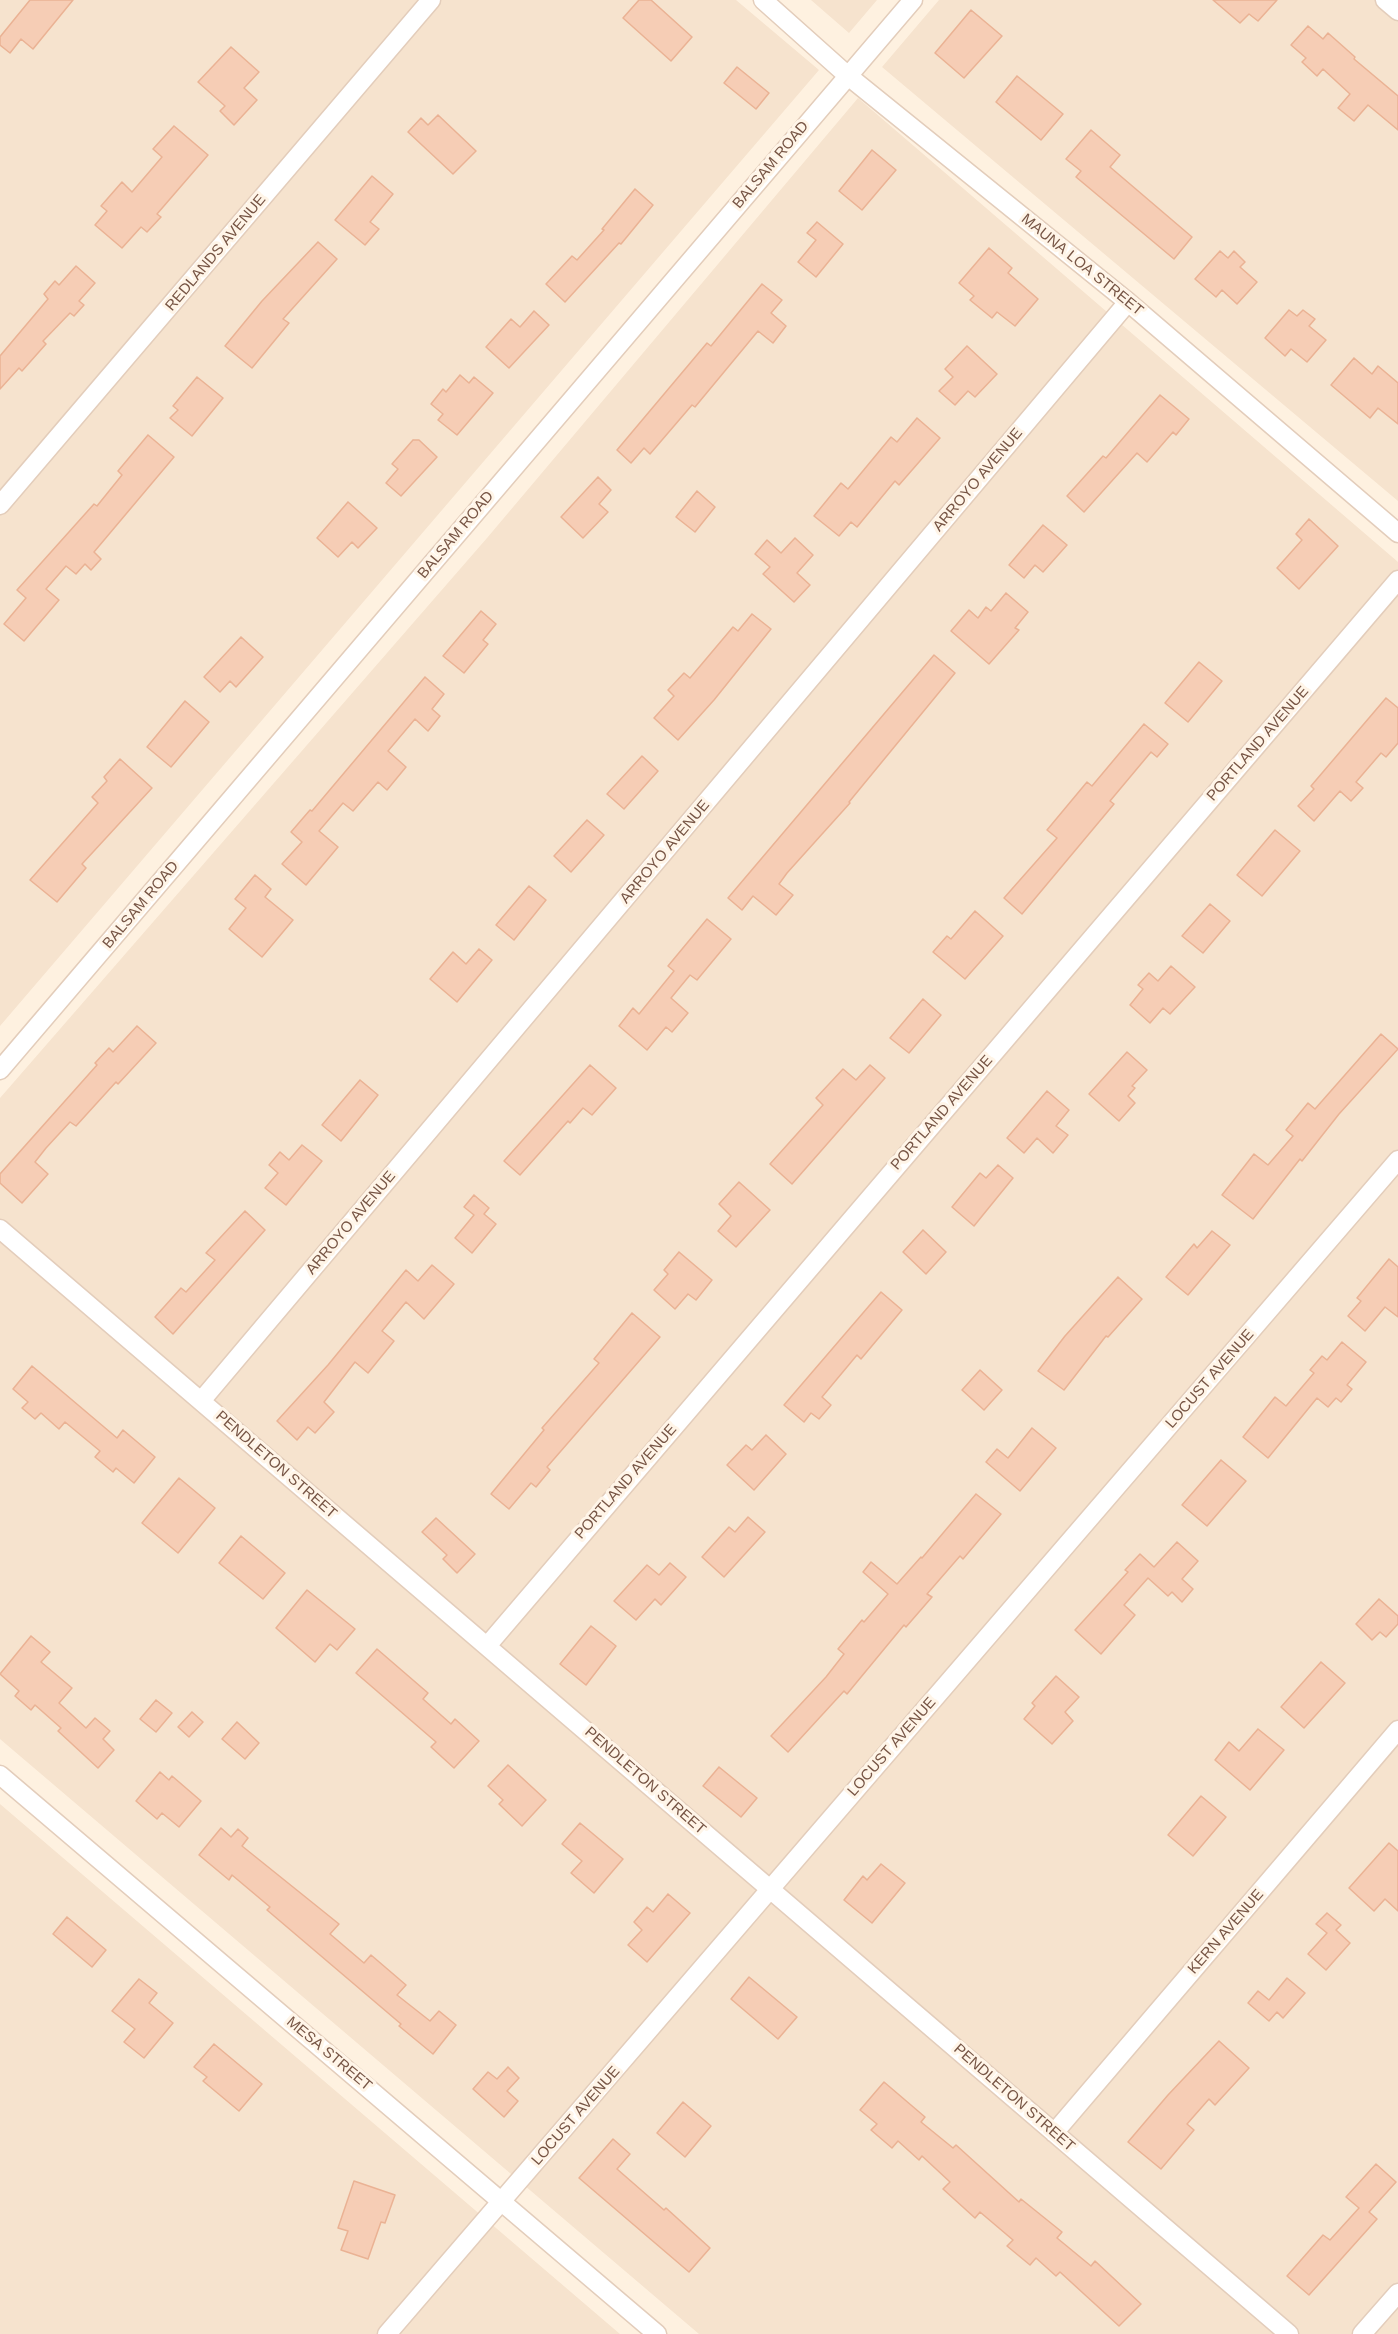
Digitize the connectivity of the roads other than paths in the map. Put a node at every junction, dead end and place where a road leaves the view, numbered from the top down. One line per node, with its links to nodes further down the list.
1 (432, 0): 8 (street, REDLANDS AVENUE)
2 (763, 0): 6 (street, MAUNA LOA STREET)
3 (913, 0): 6 (street, BALSAM ROAD)
4 (1385, 0): 5 (street)
5 (1398, 11)
6 (847, 75): 7 (street, MAUNA LOA STREET); 11 (street, BALSAM ROAD)
7 (1128, 302): 9 (street, MAUNA LOA STREET); 14 (street, ARROYO AVENUE)
8 (0, 505)
9 (1398, 533)
10 (1398, 580): 15 (street, PORTLAND AVENUE)
11 (0, 1070)
12 (1398, 1160): 18 (street, LOCUST AVENUE)
13 (0, 1229): 14 (street, PENDLETON STREET)
14 (201, 1401): 15 (street, PENDLETON STREET)
15 (487, 1646): 18 (street, PENDLETON STREET)
16 (1398, 1731): 19 (street, KERN AVENUE)
17 (0, 1775): 20 (street, MESA STREET)
18 (770, 1889): 19 (street, PENDLETON STREET); 20 (street, LOCUST AVENUE)
19 (1054, 2133): 24 (street, PENDLETON STREET)
20 (502, 2202): 22 (street, LOCUST AVENUE); 23 (street, MESA STREET)
21 (1398, 2293): 25 (street)
22 (387, 2334)
23 (657, 2334)
24 (1289, 2334)
25 (1362, 2334)

